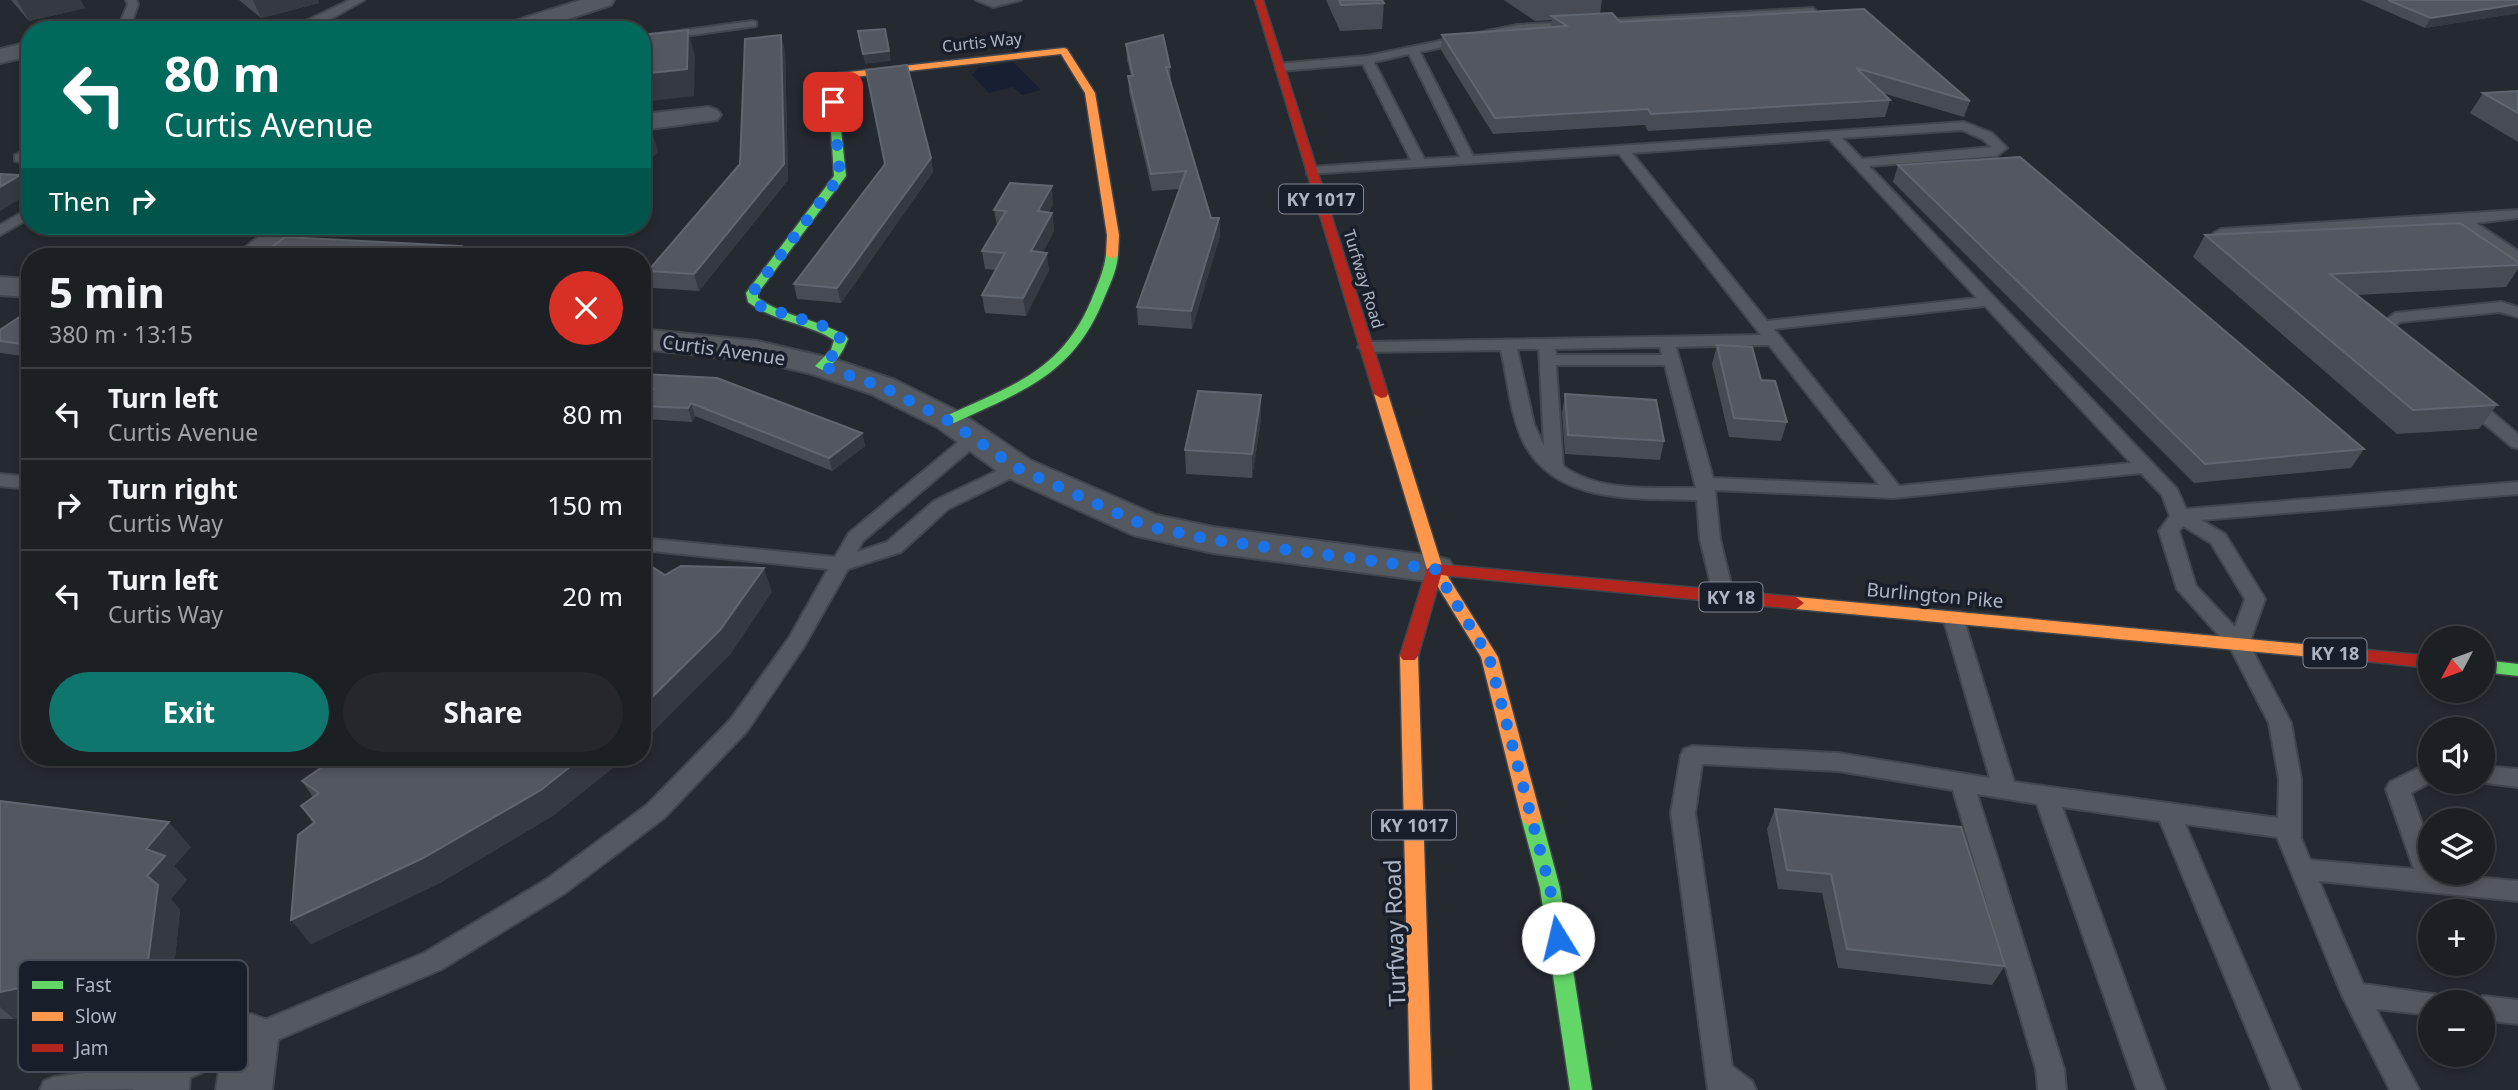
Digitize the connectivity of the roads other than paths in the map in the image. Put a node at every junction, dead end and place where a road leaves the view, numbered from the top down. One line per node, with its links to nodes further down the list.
1 (131, 0): 8 (lane)
2 (359, 0): 9 (lane)
3 (603, 0): 10 (street)
4 (981, 0): 5 (lane)
5 (1016, 0)
6 (1259, 0): 17 (main road, Turfway Road / KY 1017)
7 (1809, 10): 13 (lane)
8 (126, 21)
9 (314, 21)
10 (538, 21)
11 (752, 24): 12 (lane)
12 (651, 38)
13 (1413, 50): 16 (lane); 22 (lane)
14 (21, 51): 15 (street)
15 (0, 56)
16 (1367, 60): 17 (lane); 23 (lane)
17 (1280, 66): 25 (main road, Turfway Road / KY 1017)
18 (708, 115): 19 (street)
19 (651, 121)
20 (1832, 135): 21 (lane); 24 (lane); 24 (lane)
21 (1623, 149): 22 (lane); 38 (lane)
22 (1468, 160): 23 (lane)
23 (1419, 163): 25 (lane)
24 (1858, 163): 36 (lane)
25 (1312, 171): 42 (main road, Turfway Road / KY 1017)
26 (2518, 214): 28 (lane)
27 (21, 217): 29 (lane)
28 (2462, 220): 30 (lane); 33 (lane)
29 (0, 230)
30 (2221, 233)
31 (278, 235): 32 (street)
32 (260, 248)
33 (2518, 258)
34 (0, 286): 35 (street)
35 (21, 287)
36 (1988, 301): 38 (lane); 50 (lane)
37 (2518, 312): 45 (lane)
38 (1762, 326): 40 (lane)
39 (651, 340): 46 (street, Curtis Avenue)
40 (1774, 340): 43 (lane); 57 (lane)
41 (1508, 345): 42 (lane); 44 (lane); 52 (lane)
42 (1366, 347): 61 (main road, Turfway Road / KY 1017)
43 (1670, 351): 44 (lane); 56 (lane)
44 (1548, 352): 52 (lane)
45 (2413, 355)
46 (822, 366): 48 (street, Curtis Avenue); 48 (main road, Curtis Way)
47 (2455, 390): 49 (lane)
48 (962, 429): 51 (street, Curtis Avenue); 60 (lane)
49 (2518, 443)
50 (2145, 467): 57 (lane); 58 (lane)
51 (1017, 468): 60 (lane); 61 (street, Curtis Avenue)
52 (1554, 468): 56 (lane)
53 (0, 480): 54 (lane)
54 (21, 482)
55 (2518, 488): 58 (lane)
56 (1705, 489): 57 (lane); 62 (lane)
57 (1894, 492)
58 (2180, 516): 64 (lane); 64 (lane)
59 (651, 545): 60 (lane)
60 (841, 564): 85 (lane)
61 (1435, 569): 62 (main road, Burlington Pike / KY 18); 90 (main road, Turfway Road / KY 1017); 91 (main road, Turfway Road / KY 1017)
62 (1724, 597): 63 (main road, Burlington Pike / KY 18)
63 (1953, 617): 64 (main road, Burlington Pike / KY 18); 72 (lane)
64 (2239, 644): 65 (main road, Burlington Pike / KY 18); 75 (lane)
65 (2418, 661)
66 (2496, 667): 67 (main road)
67 (2518, 670)
68 (2495, 776): 70 (lane)
69 (2418, 778): 76 (lane)
70 (2518, 778)
71 (1962, 783): 72 (lane); 87 (lane); 93 (lane)
72 (2005, 790): 73 (lane)
73 (2046, 796): 74 (lane); 94 (lane)
74 (2168, 812): 75 (lane); 95 (lane)
75 (2289, 829): 77 (lane)
76 (2418, 841)
77 (2302, 869): 78 (lane); 81 (lane)
78 (2418, 880)
79 (2463, 885): 80 (lane)
80 (2518, 891)
81 (2355, 995): 82 (lane); 96 (lane)
82 (2418, 1002)
83 (2495, 1009): 84 (lane)
84 (2518, 1012)
85 (248, 1065)
86 (215, 1072): 88 (lane)
87 (1720, 1081): 92 (lane)
88 (162, 1083): 89 (lane)
89 (54, 1090)
90 (1421, 1090)
91 (1581, 1090)
92 (1742, 1090)
93 (2052, 1090)
94 (2151, 1090)
95 (2286, 1090)
96 (2405, 1090)

